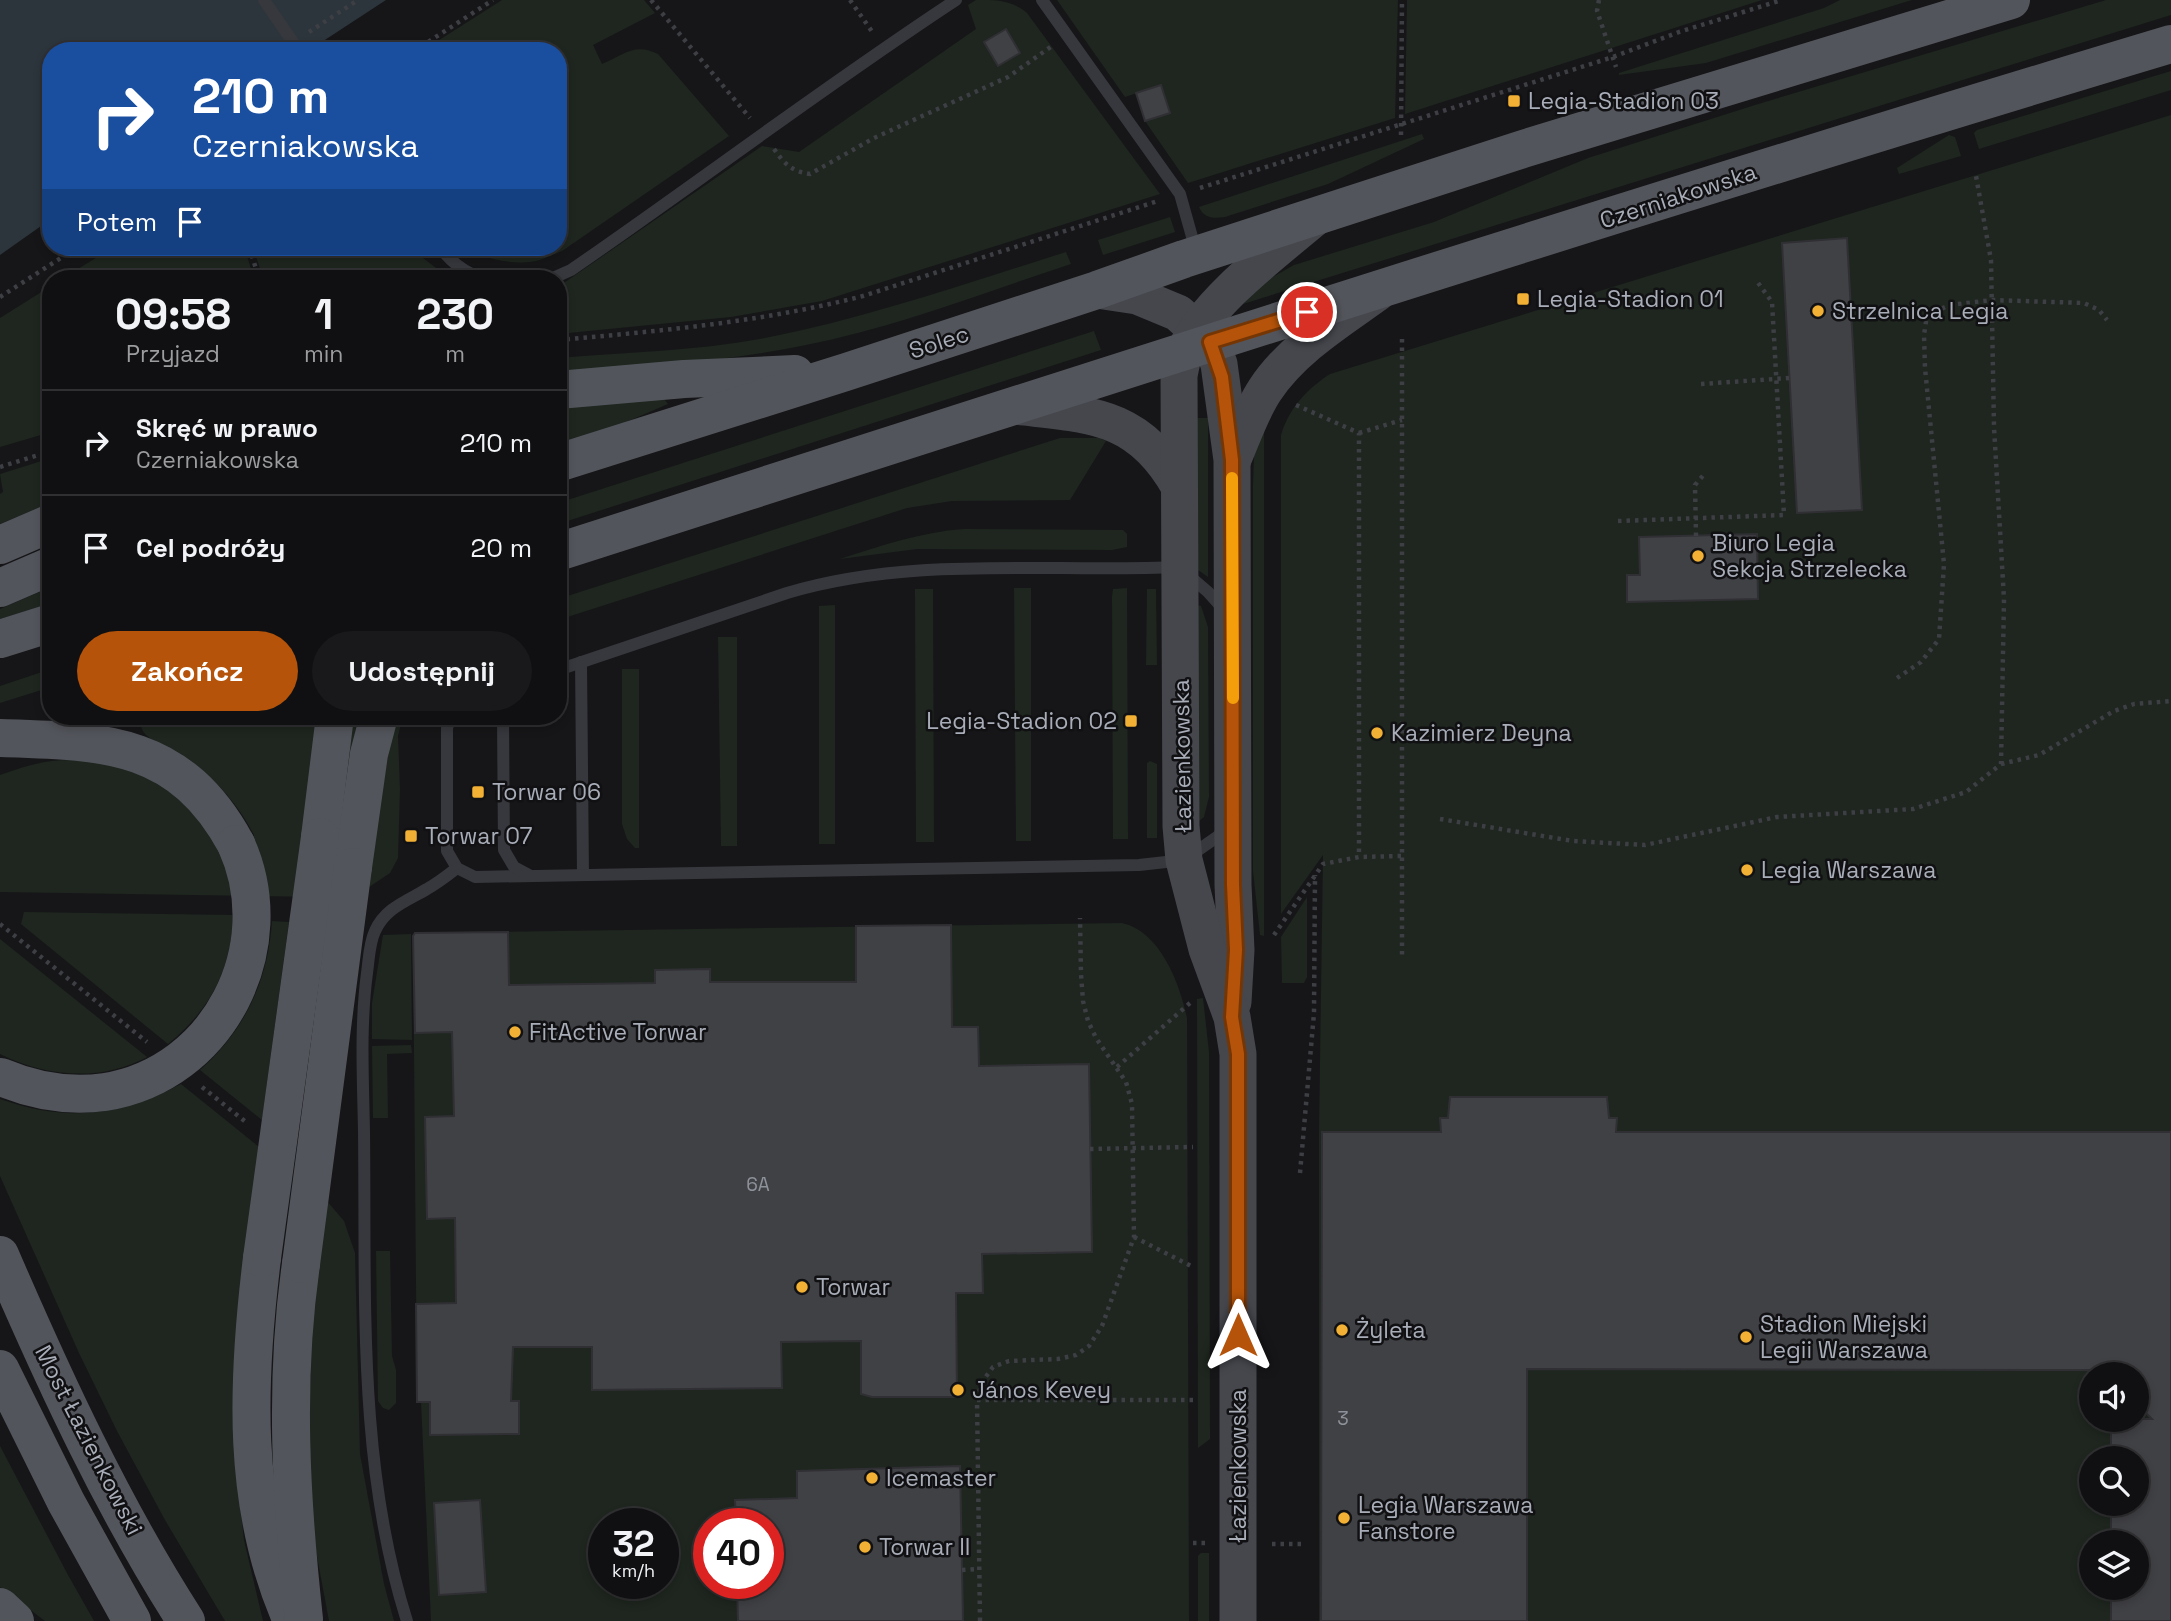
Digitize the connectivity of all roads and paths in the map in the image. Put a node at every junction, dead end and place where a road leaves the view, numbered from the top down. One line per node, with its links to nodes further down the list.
1 (264, 0): 14 (lane, bridge)
2 (358, 0): 12 (path)
3 (493, 0): 15 (path)
4 (651, 0): 21 (path)
5 (850, 0): 17 (path)
6 (956, 0): 17 (lane)
7 (1042, 0): 13 (lane)
8 (1402, 0): 20 (path)
9 (1600, 0): 18 (path)
10 (1782, 0): 18 (path)
11 (2011, 0): 25 (main road)
12 (302, 36)
13 (1067, 36): 21 (path); 24 (lane)
14 (293, 42)
15 (428, 42)
16 (2171, 44): 35 (main road, Czerniakowska)
17 (883, 48): 21 (lane)
18 (1613, 57): 19 (path); 20 (path)
19 (1616, 67)
20 (1400, 123): 22 (path); 24 (path)
21 (762, 133): 32 (lane)
22 (1401, 135)
23 (1976, 176): 37 (path)
24 (1180, 194): 26 (lane); 39 (path)
25 (1318, 216): 26 (main road, Solec); 41 (street)
26 (1198, 254): 34 (main road, Solec)
27 (64, 256): 30 (path)
28 (446, 256): 31 (lane)
29 (42, 270): 36 (path)
30 (42, 270)
31 (464, 270)
32 (567, 272)
33 (1756, 280): 44 (path)
34 (1097, 290): 41 (street); 42 (main road, Solec)
35 (1380, 290): 41 (main road, Czerniakowska); 53 (street, Łazienkowska)
36 (0, 297)
37 (1992, 300): 38 (path); 71 (path); 80 (path)
38 (2106, 320)
39 (567, 339)
40 (1402, 339): 49 (path)
41 (1198, 340): 48 (main road); 53 (street, Łazienkowska); 56 (street, Łazienkowska)
42 (846, 372): 46 (main road); 52 (main road, Solec)
43 (1789, 378): 44 (path)
44 (1776, 379): 45 (path); 57 (path)
45 (1701, 384)
46 (567, 389)
47 (1295, 405): 50 (path)
48 (1014, 406): 56 (street); 62 (main road)
49 (1402, 420): 50 (path); 83 (path)
50 (1359, 433): 84 (path)
51 (42, 454): 54 (path)
52 (567, 460)
53 (1232, 460): 66 (street, Łazienkowska)
54 (0, 467)
55 (1706, 472): 57 (path)
56 (1179, 486): 63 (street, Łazienkowska)
57 (1696, 519): 58 (path); 60 (path)
58 (1618, 521)
59 (42, 527): 61 (main road)
60 (1696, 536)
61 (0, 545)
62 (567, 549)
63 (1180, 567): 66 (lane); 69 (lane); 85 (street, Łazienkowska)
64 (42, 570): 65 (main road)
65 (0, 588)
66 (1232, 620): 82 (street, Łazienkowska)
67 (42, 626): 68 (main road)
68 (4, 639)
69 (581, 662): 70 (lane); 87 (lane)
70 (567, 667)
71 (1897, 678)
72 (2171, 701): 80 (path)
73 (42, 718): 78 (main road)
74 (334, 725): 115 (main road, bridge)
75 (377, 725): 116 (main road, bridge)
76 (448, 725): 86 (lane)
77 (503, 725): 89 (lane)
78 (0, 732)
79 (0, 738): 96 (main road, bridge)
80 (2001, 764): 81 (path)
81 (1440, 819)
82 (1233, 825): 85 (lane); 94 (street, Łazienkowska)
83 (1402, 856): 84 (path); 92 (path)
84 (1359, 857): 88 (path)
85 (1184, 860): 87 (lane); 94 (street, Łazienkowska)
86 (457, 868): 89 (lane); 117 (lane)
87 (583, 875): 89 (lane)
88 (1315, 875): 91 (path); 100 (path)
89 (532, 876)
90 (1080, 918): 95 (path)
91 (1274, 935)
92 (1402, 956)
93 (1191, 1002): 95 (path)
94 (1232, 1017): 119 (street, Łazienkowska)
95 (1117, 1068): 98 (path)
96 (0, 1077)
97 (1193, 1147): 98 (path)
98 (1133, 1148): 99 (path); 101 (path)
99 (1090, 1149)
100 (1300, 1172)
101 (1134, 1237): 103 (path); 105 (path)
102 (0, 1255): 114 (main road, Most Łazienkowski)
103 (1193, 1267)
104 (0, 1369): 113 (main road, Most Łazienkowski)
105 (976, 1400): 106 (path); 109 (path)
106 (1194, 1400)
107 (1264, 1544): 108 (path)
108 (1302, 1544)
109 (979, 1569): 110 (path); 118 (path)
110 (962, 1570)
111 (0, 1607): 112 (main road)
112 (15, 1621)
113 (132, 1621)
114 (186, 1621)
115 (292, 1621)
116 (304, 1621)
117 (407, 1621)
118 (980, 1621)
119 (1238, 1621)

